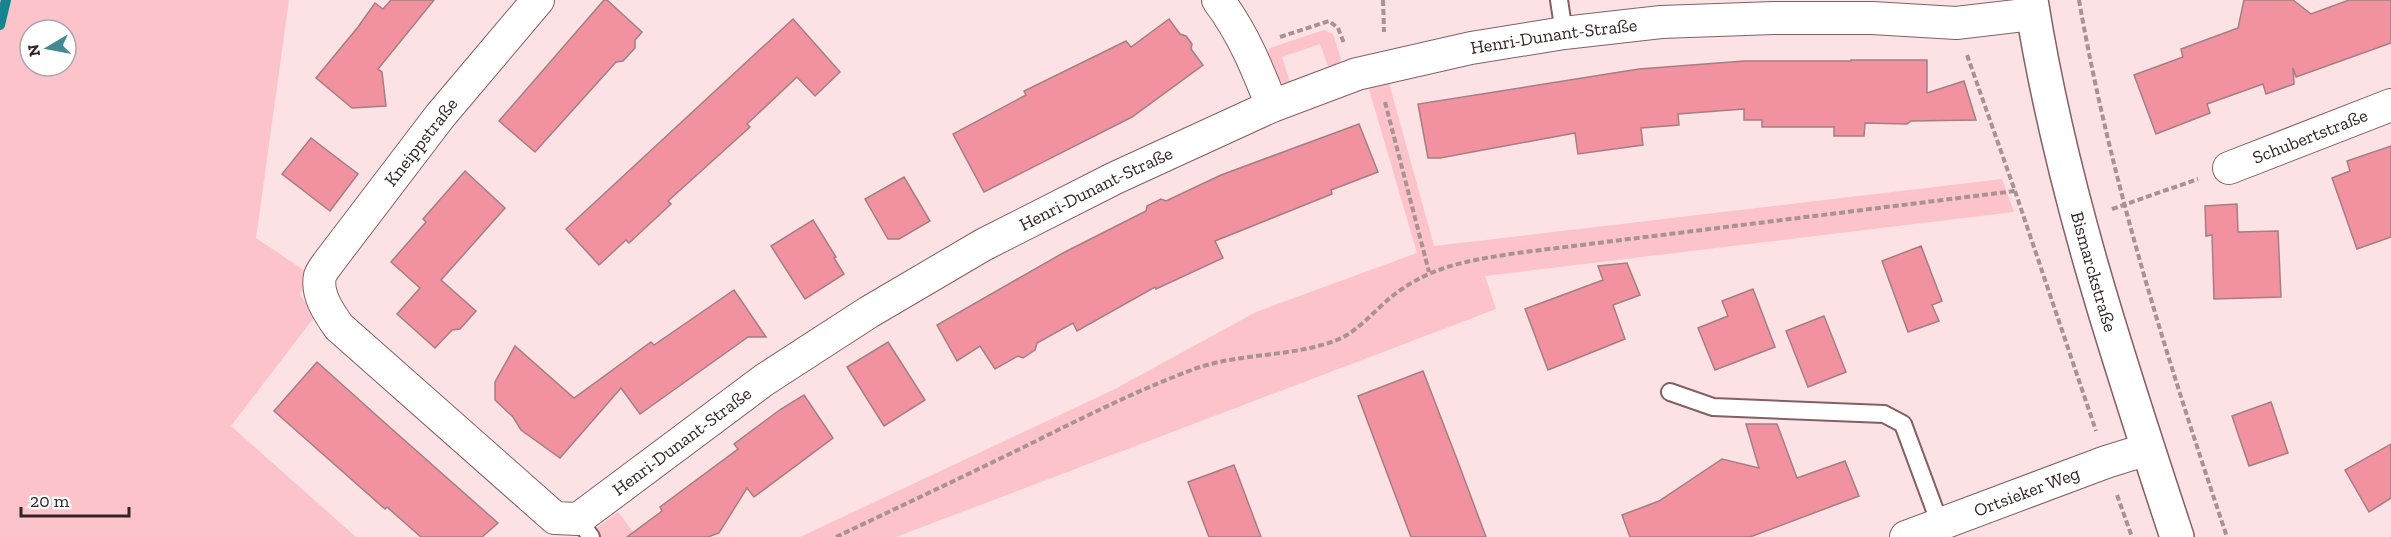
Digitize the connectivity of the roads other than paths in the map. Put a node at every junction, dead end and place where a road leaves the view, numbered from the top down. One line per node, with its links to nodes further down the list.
1 (538, 0): 10 (street, Kneippstraße)
2 (1218, 0): 8 (street)
3 (1559, 0): 6 (lane)
4 (2032, 7): 5 (street, Henri-Dunant-Straße); 12 (main road, Bismarckstraße)
5 (1775, 9): 6 (street, Henri-Dunant-Straße)
6 (1564, 33): 8 (street, Henri-Dunant-Straße)
7 (2391, 105): 9 (street, Schubertstraße)
8 (1272, 106): 14 (street, Henri-Dunant-Straße)
9 (2229, 168)
10 (321, 292): 14 (street, Henri-Dunant-Straße)
11 (1670, 392): 13 (lane)
12 (2148, 449): 13 (street, Ortsieker Weg); 16 (main road, Bismarckstraße)
13 (1940, 524): 15 (street, Ortsieker Weg)
14 (584, 528)
15 (1906, 537)
16 (2177, 537)

